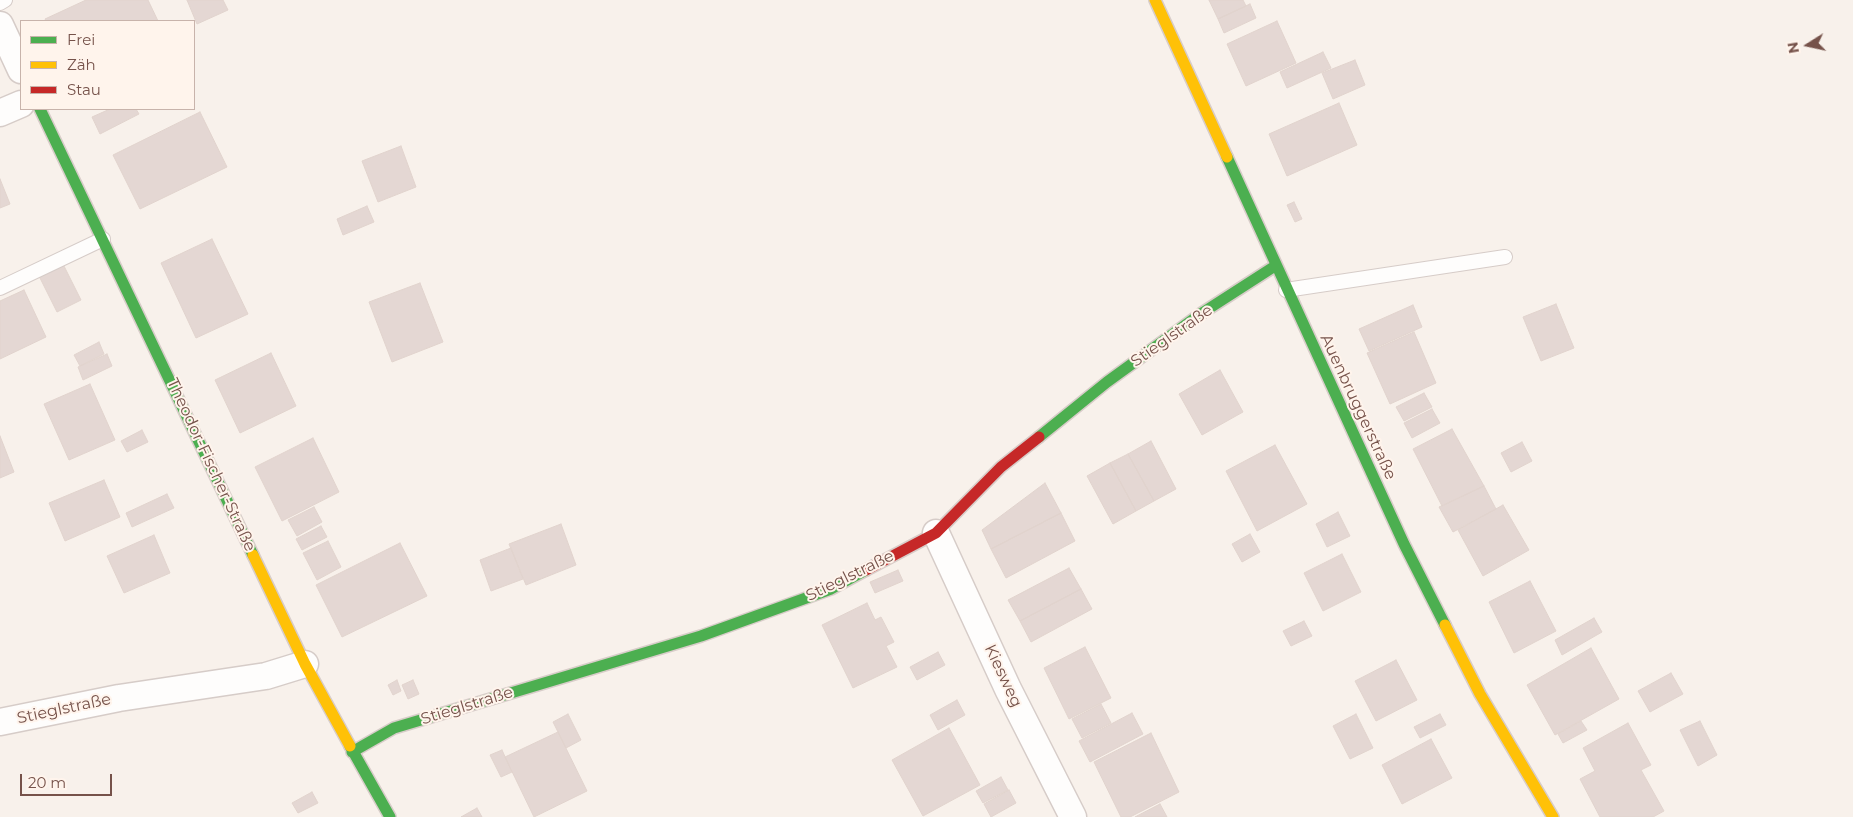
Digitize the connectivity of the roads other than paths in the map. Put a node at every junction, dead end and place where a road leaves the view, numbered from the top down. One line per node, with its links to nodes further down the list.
1 (5, 0): 3 (lane)
2 (1155, 0): 11 (street, Auenbruggerstraße)
3 (0, 3)
4 (0, 25): 5 (street)
5 (20, 68)
6 (20, 104): 8 (street)
7 (40, 110): 9 (street, Theodor-Fischer-Straße)
8 (0, 113)
9 (103, 239): 12 (lane); 15 (street, Theodor-Fischer-Straße)
10 (1506, 257): 13 (lane)
11 (1275, 266): 13 (street, Auenbruggerstraße); 14 (street, Stieglstraße)
12 (0, 288)
13 (1286, 290): 20 (street, Auenbruggerstraße)
14 (936, 533): 17 (street, Stieglstraße); 19 (street, Kiesweg)
15 (305, 664): 16 (street, Stieglstraße); 17 (street, Theodor-Fischer-Straße)
16 (0, 722)
17 (352, 752): 18 (street, Theodor-Fischer-Straße)
18 (390, 817)
19 (1073, 817)
20 (1553, 817)

